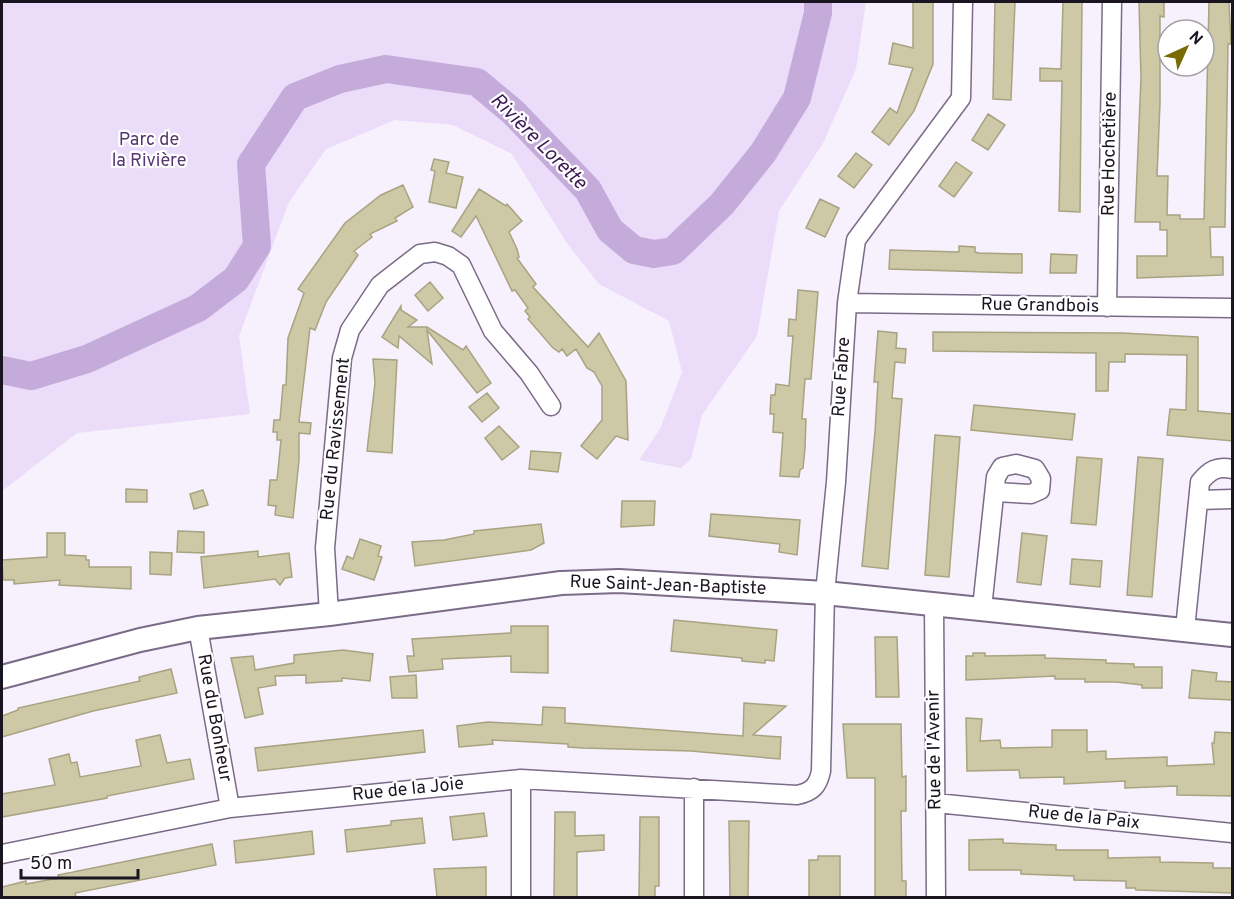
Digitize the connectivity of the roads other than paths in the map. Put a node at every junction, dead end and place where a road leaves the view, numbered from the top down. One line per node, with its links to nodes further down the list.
1 (963, 2): 3 (street, Rue Fabre)
2 (1112, 2): 4 (street, Rue Hochetière)
3 (847, 303): 4 (street, Rue Grandbois); 11 (street, Rue Fabre)
4 (1107, 307): 5 (street, Rue Grandbois)
5 (1233, 308)
6 (551, 406): 14 (street, Rue du Ravissement)
7 (1233, 469): 10 (street)
8 (995, 492): 13 (street)
9 (1233, 499): 10 (street)
10 (1199, 500): 16 (street)
11 (825, 593): 12 (street, Rue Saint-Jean-Baptiste); 14 (street, Rue Saint-Jean-Baptiste); 20 (street, Rue Fabre)
12 (934, 603): 13 (street, Rue Saint-Jean-Baptiste); 22 (street, Rue de l'Avenir)
13 (982, 608): 16 (street, Rue Saint-Jean-Baptiste)
14 (329, 614): 15 (street, Rue Saint-Jean-Baptiste)
15 (198, 628): 18 (street, Rue Saint-Jean-Baptiste); 23 (street, Rue du Bonheur)
16 (1185, 629): 17 (street, Rue Saint-Jean-Baptiste)
17 (1233, 635)
18 (2, 677)
19 (521, 779): 21 (street, Rue de la Joie); 23 (street, Rue de la Joie); 26 (street)
20 (816, 786): 21 (street, Rue de la Joie)
21 (694, 788): 27 (street)
22 (936, 803): 24 (street, Rue de la Paix); 28 (street, Rue de l'Avenir)
23 (230, 808): 25 (street, Rue de la Joie)
24 (1233, 833)
25 (2, 854)
26 (521, 897)
27 (694, 897)
28 (936, 897)

